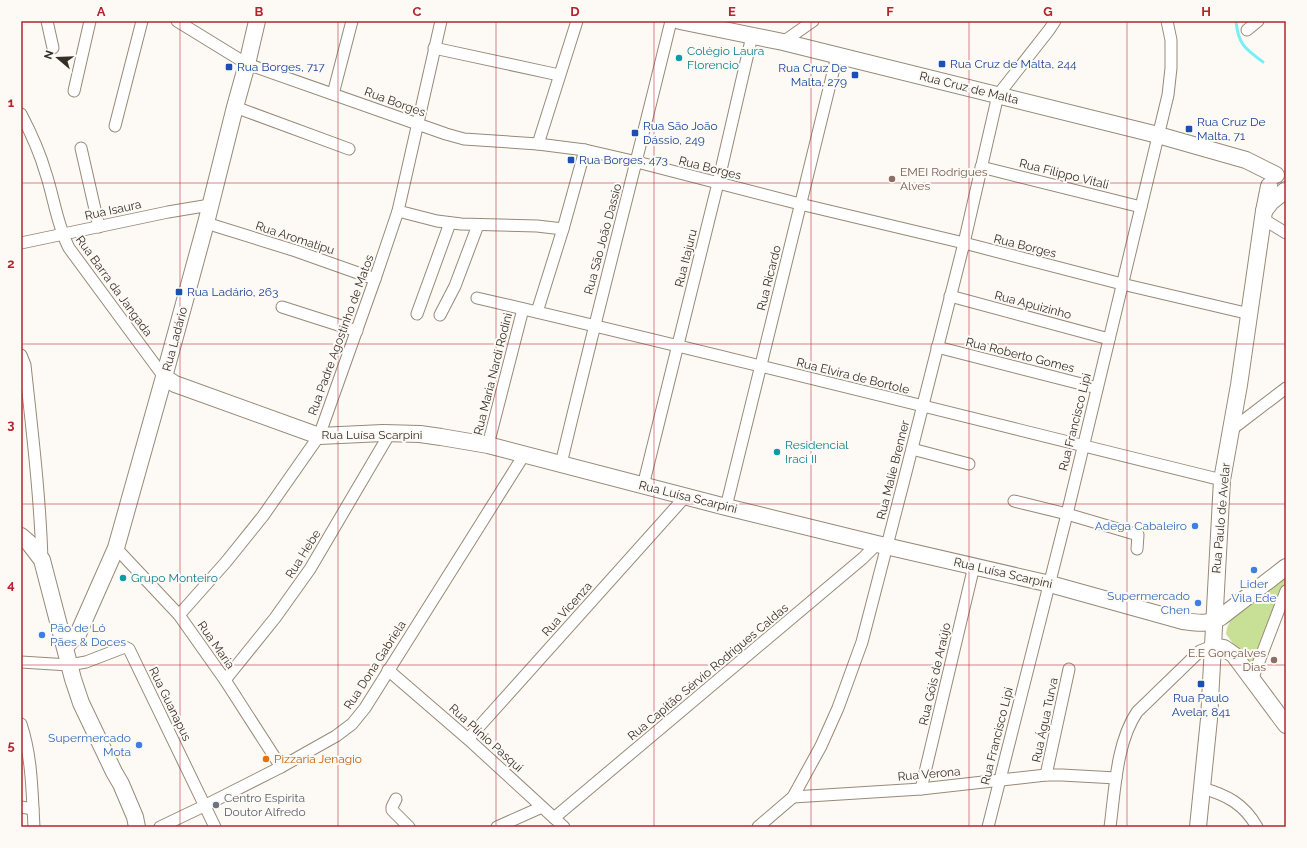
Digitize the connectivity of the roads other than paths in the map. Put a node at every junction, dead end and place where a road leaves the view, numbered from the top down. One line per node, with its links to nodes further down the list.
1 (47, 21): 18 (street)
2 (90, 21): 23 (street)
3 (142, 21): 29 (street)
4 (177, 21): 21 (street, Rua Borges)
5 (257, 21): 21 (street, Rua Ladário)
6 (352, 21): 24 (street)
7 (441, 21): 19 (street, Rua Padre Agostinho de Matos)
8 (577, 21): 22 (street)
9 (671, 21): 35 (street, Rua São João Dassio)
10 (680, 21): 16 (street, Rua Cruz de Malta)
11 (813, 21): 17 (street)
12 (1055, 21): 25 (street)
13 (1167, 21): 30 (street, Rua Francisco Lipi)
14 (1258, 21): 15 (street)
15 (1247, 30)
16 (752, 36): 17 (street, Rua Cruz de Malta); 38 (street, Rua Itajuru)
17 (783, 42): 20 (street, Rua Cruz de Malta)
18 (53, 48)
19 (434, 48): 22 (street); 28 (street, Rua Padre Agostinho de Matos)
20 (837, 56): 25 (street, Rua Cruz de Malta); 39 (street, Rua Ricardo)
21 (247, 64): 24 (street, Rua Borges); 26 (street, Rua Ladário)
22 (559, 75): 31 (street)
23 (74, 91)
24 (333, 94): 28 (street, Rua Borges)
25 (998, 95): 30 (street, Rua Cruz de Malta); 36 (street, Rua Malie Brenner)
26 (235, 107): 33 (street); 40 (street, Rua Ladário)
27 (21, 114): 50 (street, Rua Barra da Jangada)
28 (418, 124): 31 (street, Rua Borges); 42 (street, Rua Padre Agostinho de Matos)
29 (115, 126)
30 (1158, 135): 37 (street, Rua Cruz de Malta); 41 (street, Rua Francisco Lipi)
31 (538, 144): 34 (street, Rua Borges)
32 (81, 148): 47 (street)
33 (349, 149)
34 (585, 150): 35 (street, Rua Borges); 48 (street)
35 (637, 162): 38 (street, Rua Borges); 63 (street, Rua São João Dassio)
36 (981, 167): 41 (street, Rua Filippo Vitali); 52 (street, Rua Malie Brenner)
37 (1279, 182): 43 (street, Rua Paulo de Avelar)
38 (718, 183): 39 (street, Rua Borges); 66 (street, Rua Itajuru)
39 (800, 204): 52 (street, Rua Borges); 69 (street, Rua Ricardo)
40 (210, 205): 44 (street, Rua Ladário); 47 (street, Rua Isaura)
41 (1141, 207): 54 (street, Rua Francisco Lipi)
42 (398, 211): 45 (street); 53 (street, Rua Padre Agostinho de Matos)
43 (1264, 215): 49 (street); 61 (street, Rua Paulo de Avelar)
44 (206, 223): 53 (street, Rua Aromatipu); 70 (street, Rua Ladário)
45 (450, 223): 46 (street); 60 (street)
46 (478, 225): 48 (street); 62 (street)
47 (99, 227): 50 (street, Rua Isaura)
48 (564, 229): 59 (street)
49 (1286, 233)
50 (62, 235): 51 (street, Rua Isaura); 70 (street, Rua Barra da Jangada)
51 (21, 243)
52 (964, 243): 54 (street, Rua Borges); 55 (street, Rua Malie Brenner)
53 (375, 279): 64 (street, Rua Padre Agostinho de Matos)
54 (1122, 284): 61 (street, Rua Borges); 65 (street, Rua Francisco Lipi)
55 (950, 296): 65 (street, Rua Apuizinho); 67 (street, Rua Malie Brenner)
56 (478, 298): 58 (street, Rua Elvira de Bortole)
57 (282, 306): 64 (street)
58 (523, 308): 59 (street, Rua Elvira de Bortole); 77 (street, Rua Maria Nardi Rodini)
59 (537, 312): 63 (street, Rua Elvira de Bortole)
60 (417, 314)
61 (1250, 314): 74 (street, Rua Paulo de Avelar)
62 (440, 315)
63 (594, 325): 66 (street, Rua Elvira de Bortole); 81 (street, Rua São João Dassio)
64 (357, 331): 76 (street, Rua Padre Agostinho de Matos)
65 (1109, 339): 71 (street, Rua Francisco Lipi)
66 (678, 345): 69 (street, Rua Elvira de Bortole); 84 (street, Rua Itajuru)
67 (937, 347): 71 (street, Rua Roberto Gomes); 73 (street, Rua Malie Brenner)
68 (21, 355): 93 (street)
69 (761, 366): 73 (street, Rua Elvira de Bortole); 87 (street, Rua Ricardo)
70 (164, 377): 76 (street, Rua Luísa Scarpini); 91 (street, Rua Ladário)
71 (1097, 388): 78 (street, Rua Francisco Lipi)
72 (1283, 394): 74 (street)
73 (922, 406): 78 (street, Rua Elvira de Bortole); 79 (street, Rua Malie Brenner)
74 (1231, 430): 83 (street, Rua Paulo de Avelar)
75 (390, 433): 76 (street, Rua Luísa Scarpini); 77 (street, Rua Luísa Scarpini); 106 (street, Rua Hebe)
76 (319, 436): 98 (street, Rua Padre Agostinho de Matos)
77 (488, 446): 80 (street, Rua Luísa Scarpini)
78 (1083, 446): 83 (street, Rua Elvira de Bortole); 88 (street, Rua Francisco Lipi)
79 (912, 449): 82 (street); 90 (street, Rua Malie Brenner)
80 (524, 455): 81 (street, Rua Luísa Scarpini); 105 (street, Rua Dona Gabriela)
81 (561, 464): 84 (street, Rua Luísa Scarpini)
82 (970, 464)
83 (1222, 480): 99 (street, Rua Paulo de Avelar)
84 (643, 486): 85 (street, Rua Luísa Scarpini)
85 (685, 497): 87 (street, Rua Luísa Scarpini); 110 (street, Rua Vicenza)
86 (1014, 501): 88 (street)
87 (726, 507): 90 (street, Rua Luísa Scarpini)
88 (1067, 514): 92 (street); 96 (street, Rua Francisco Lipi)
89 (21, 536): 93 (street)
90 (882, 545): 94 (street, Rua Luísa Scarpini); 117 (street, Rua Malie Brenner); 123 (street, Rua Capitão Sérvio Rodrigues Caldas)
91 (116, 548): 98 (street, Rua Maria); 101 (street, Rua Ladário)
92 (1137, 549)
93 (42, 560): 101 (street)
94 (974, 566): 96 (street, Rua Luísa Scarpini); 116 (street, Rua Góis de Araújo)
95 (1286, 568): 99 (street)
96 (1050, 584): 99 (street, Rua Luísa Scarpini); 114 (street, Rua Francisco Lipi)
97 (1286, 591): 107 (street)
98 (179, 615): 106 (street, Rua Maria)
99 (1214, 622): 100 (street, Rua Paulo de Avelar)
100 (1213, 646): 107 (street); 113 (street); 115 (street, Rua Paulo de Avelar)
101 (65, 647): 103 (street)
102 (21, 662): 103 (street)
103 (69, 665): 119 (street, Rua Guanapus); 125 (street)
104 (1069, 669): 112 (street, Rua Água Turva)
105 (388, 670): 110 (street, Rua Plínio Pasqui); 111 (street, Rua Dona Gabriela)
106 (225, 680): 111 (street, Rua Maria)
107 (1252, 680): 109 (street)
108 (21, 724): 122 (street)
109 (1286, 725)
110 (468, 739): 121 (street, Rua Plínio Pasqui)
111 (281, 767): 119 (street, Rua Dona Gabriela)
112 (1046, 775): 113 (street, Rua Verona); 114 (street, Rua Verona)
113 (1116, 778): 133 (street)
114 (1000, 780): 116 (street, Rua Verona); 132 (street, Rua Francisco Lipi)
115 (1202, 788): 134 (street, Rua Paulo de Avelar); 135 (street)
116 (921, 789): 117 (street, Rua Verona)
117 (793, 797): 131 (street, Rua Malie Brenner)
118 (396, 799): 128 (street)
119 (204, 806): 126 (street, Rua Dona Gabriela); 127 (street, Rua Guanapus)
120 (21, 807): 122 (street)
121 (542, 807): 123 (street, Rua Plínio Pasqui); 129 (street)
122 (33, 809): 124 (street)
123 (554, 818): 130 (street, Rua Plínio Pasqui)
124 (34, 827)
125 (137, 827)
126 (160, 827)
127 (215, 827)
128 (409, 827)
129 (497, 827)
130 (564, 827)
131 (758, 827)
132 (988, 827)
133 (1110, 827)
134 (1198, 827)
135 (1257, 827)

